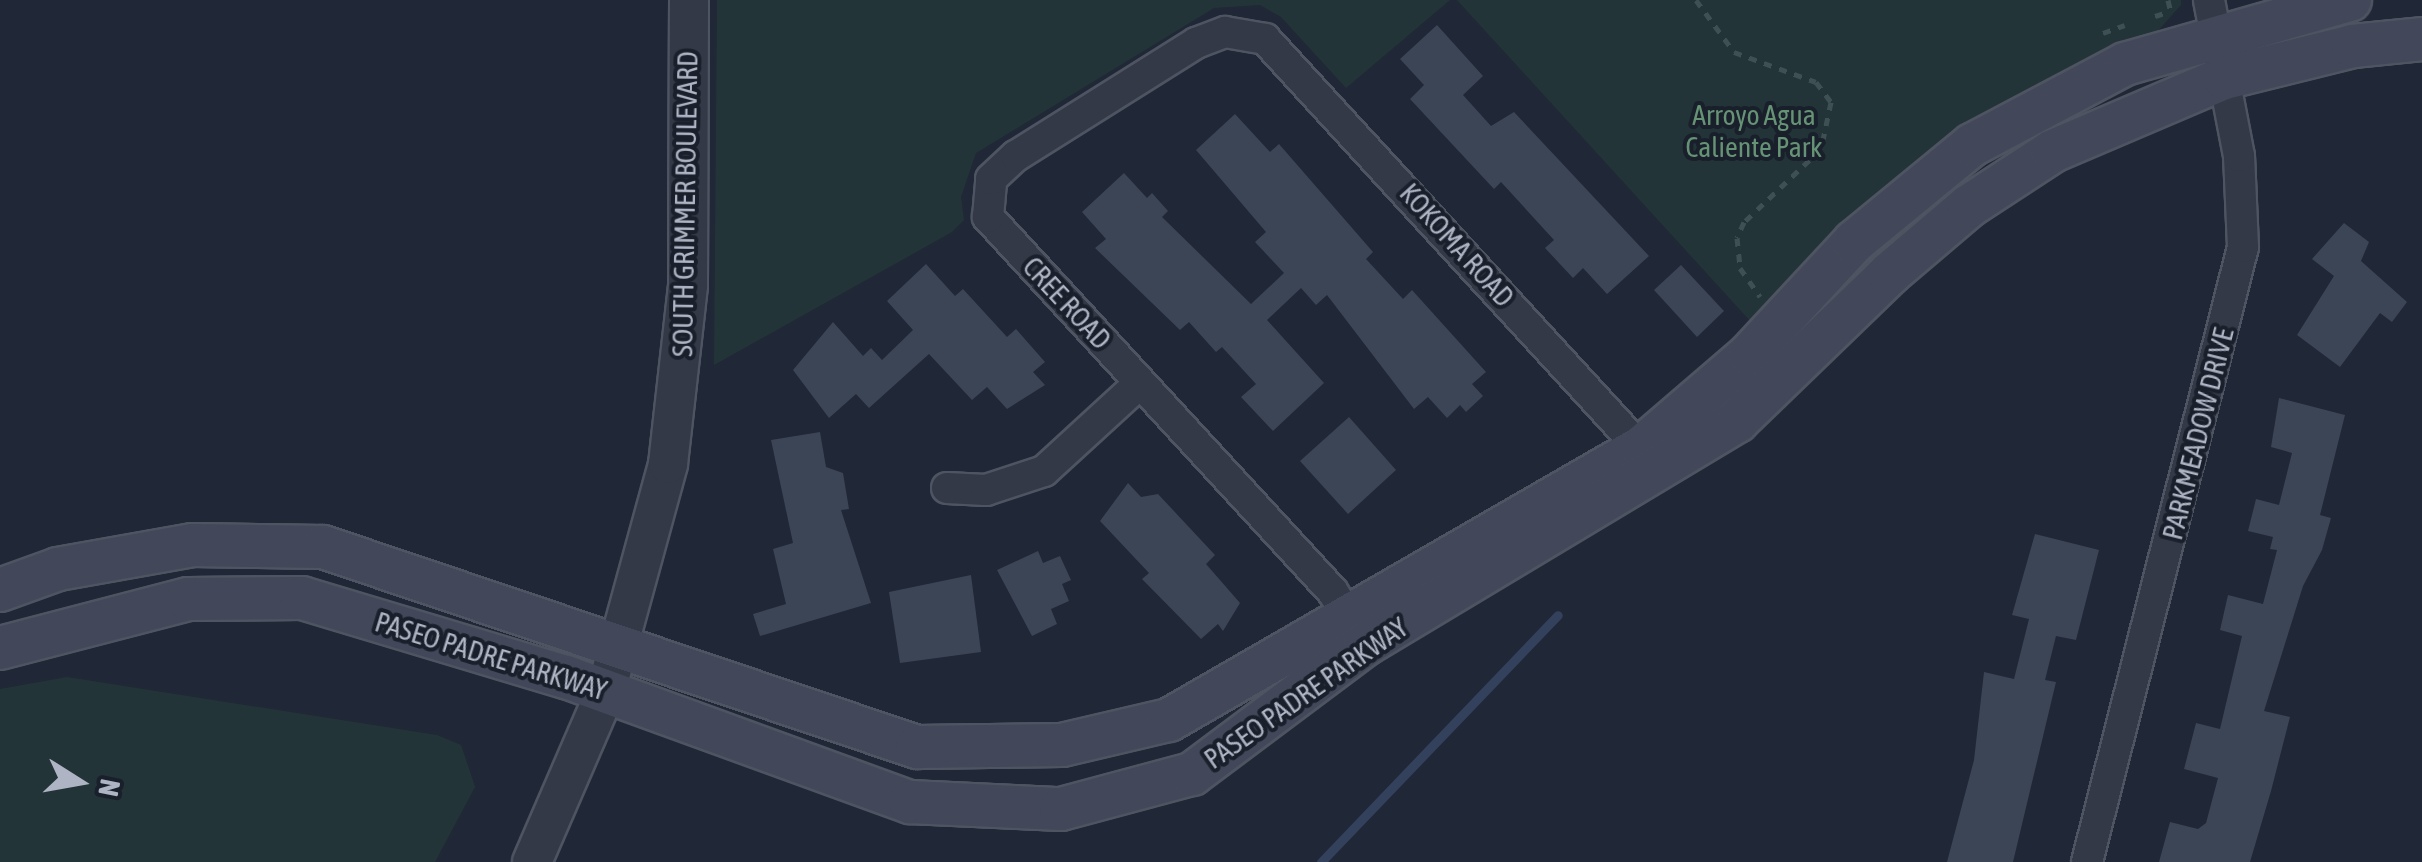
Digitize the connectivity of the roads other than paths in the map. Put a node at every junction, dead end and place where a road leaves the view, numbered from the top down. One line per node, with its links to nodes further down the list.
1 (689, 0): 12 (street, SOUTH GRIMMER BOULEVARD)
2 (2350, 0): 3 (main road, PASEO PADRE PARKWAY)
3 (2211, 17): 6 (street, PARKMEADOW DRIVE); 8 (main road, PASEO PADRE PARKWAY)
4 (1246, 32): 7 (street, CREE ROAD); 8 (street, KOKOMA ROAD)
5 (2422, 39): 6 (main road, PASEO PADRE PARKWAY)
6 (2224, 78): 8 (main road, PASEO PADRE PARKWAY); 16 (street, PARKMEADOW DRIVE)
7 (1140, 384): 9 (street); 11 (street, CREE ROAD)
8 (1650, 459): 11 (main road, PASEO PADRE PARKWAY)
9 (948, 488)
10 (0, 590): 12 (main road, PASEO PADRE PARKWAY)
11 (1356, 630): 12 (main road, PASEO PADRE PARKWAY); 14 (main road, PASEO PADRE PARKWAY)
12 (622, 645): 14 (street, SOUTH GRIMMER BOULEVARD)
13 (0, 648): 14 (main road, PASEO PADRE PARKWAY)
14 (606, 690): 15 (street, SOUTH GRIMMER BOULEVARD)
15 (532, 862)
16 (2087, 862)

